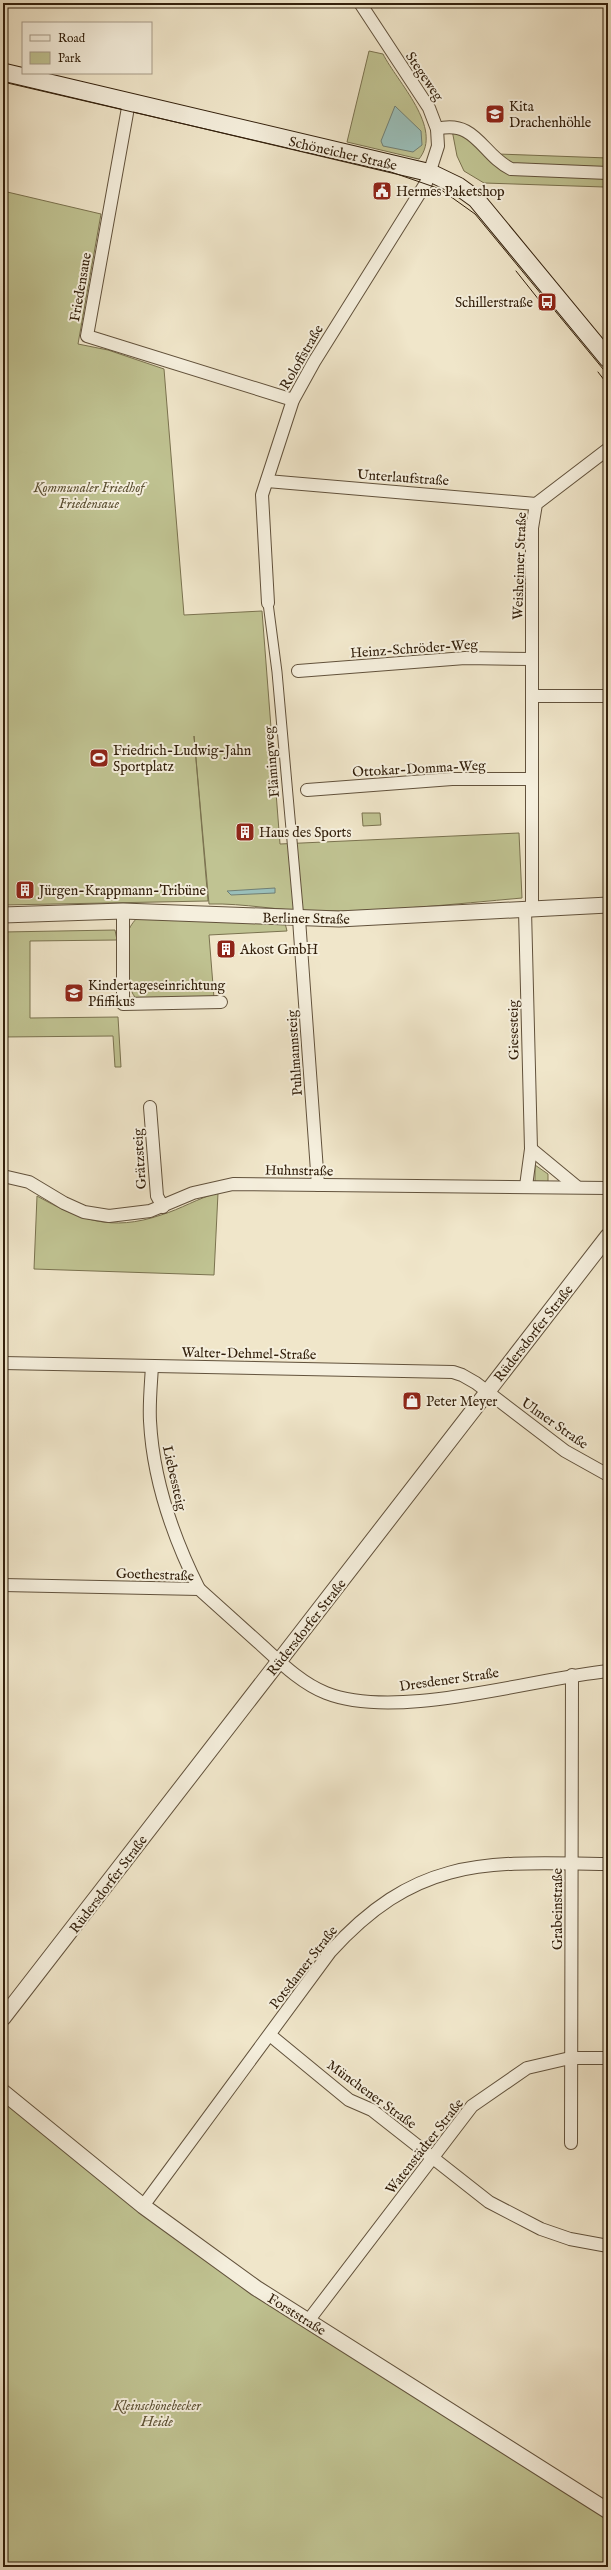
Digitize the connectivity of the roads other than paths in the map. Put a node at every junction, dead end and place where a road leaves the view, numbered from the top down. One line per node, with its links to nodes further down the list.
1 (360, 3): 4 (street, Stegeweg)
2 (3, 72): 3 (main road, Schöneicher Straße)
3 (129, 102): 5 (main road, Schöneicher Straße); 8 (street, Friedensaue)
4 (437, 129): 5 (street, Stegeweg); 6 (street)
5 (431, 173): 7 (main road, Schöneicher Straße); 8 (street, Roloffstraße)
6 (608, 173)
7 (608, 359)
8 (293, 400): 10 (street, Roloffstraße)
9 (608, 449): 11 (street, Weisheimer Straße)
10 (267, 481): 11 (street, Unterlaufstraße); 12 (street, Roloffstraße)
11 (536, 504): 13 (street, Weisheimer Straße)
12 (268, 603): 23 (street, Flämingweg)
13 (532, 659): 14 (street, Heinz-Schröder-Weg); 15 (street, Weisheimer Straße)
14 (298, 671)
15 (532, 696): 16 (street); 17 (street, Weisheimer Straße)
16 (608, 696)
17 (532, 779): 18 (street, Ottokar-Domma-Weg); 20 (street, Weisheimer Straße)
18 (307, 790)
19 (608, 905): 20 (street, Berliner Straße)
20 (529, 909): 23 (street, Berliner Straße); 26 (street, Giesesteig)
21 (123, 912): 22 (street, Berliner Straße); 23 (street, Berliner Straße); 24 (street)
22 (3, 915)
23 (299, 920): 28 (street, Puhlmannsteig)
24 (221, 1002)
25 (150, 1107): 32 (street, Grätzsteig)
26 (531, 1150): 29 (street, Giesesteig); 30 (street)
27 (3, 1176): 32 (street, Huhnstraße)
28 (318, 1185): 29 (street, Huhnstraße); 32 (street, Huhnstraße)
29 (526, 1186): 30 (street, Huhnstraße)
30 (577, 1187): 31 (street, Huhnstraße)
31 (608, 1188)
32 (162, 1207)
33 (608, 1236): 36 (street, Rüdersdorfer Straße)
34 (3, 1363): 35 (street, Walter-Dehmel-Straße)
35 (152, 1366): 36 (street, Walter-Dehmel-Straße); 39 (street, Liebessteig)
36 (488, 1392): 37 (street, Ulmer Straße); 40 (street, Rüdersdorfer Straße)
37 (608, 1475)
38 (3, 1585): 39 (street, Goethestraße)
39 (199, 1589): 40 (street, Goethestraße)
40 (280, 1661): 42 (street, Dresdener Straße); 45 (street, Rüdersdorfer Straße)
41 (608, 1671): 42 (street, Dresdener Straße)
42 (572, 1675): 43 (street, Grabeinstraße)
43 (571, 1863): 44 (street, Potsdamer Straße); 46 (street, Potsdamer Straße); 47 (street, Grabeinstraße)
44 (608, 1864)
45 (3, 2018)
46 (270, 2035): 51 (street, Münchener Straße); 52 (street, Potsdamer Straße)
47 (570, 2058): 48 (street, Watenstädter Straße); 50 (street, Grabeinstraße); 51 (street, Watenstädter Straße)
48 (608, 2058)
49 (3, 2092): 52 (street, Forststraße)
50 (571, 2143)
51 (433, 2158): 53 (street, Münchener Straße); 54 (street, Watenstädter Straße)
52 (143, 2206): 54 (street, Forststraße)
53 (608, 2246)
54 (308, 2322): 55 (street, Forststraße)
55 (608, 2511)

